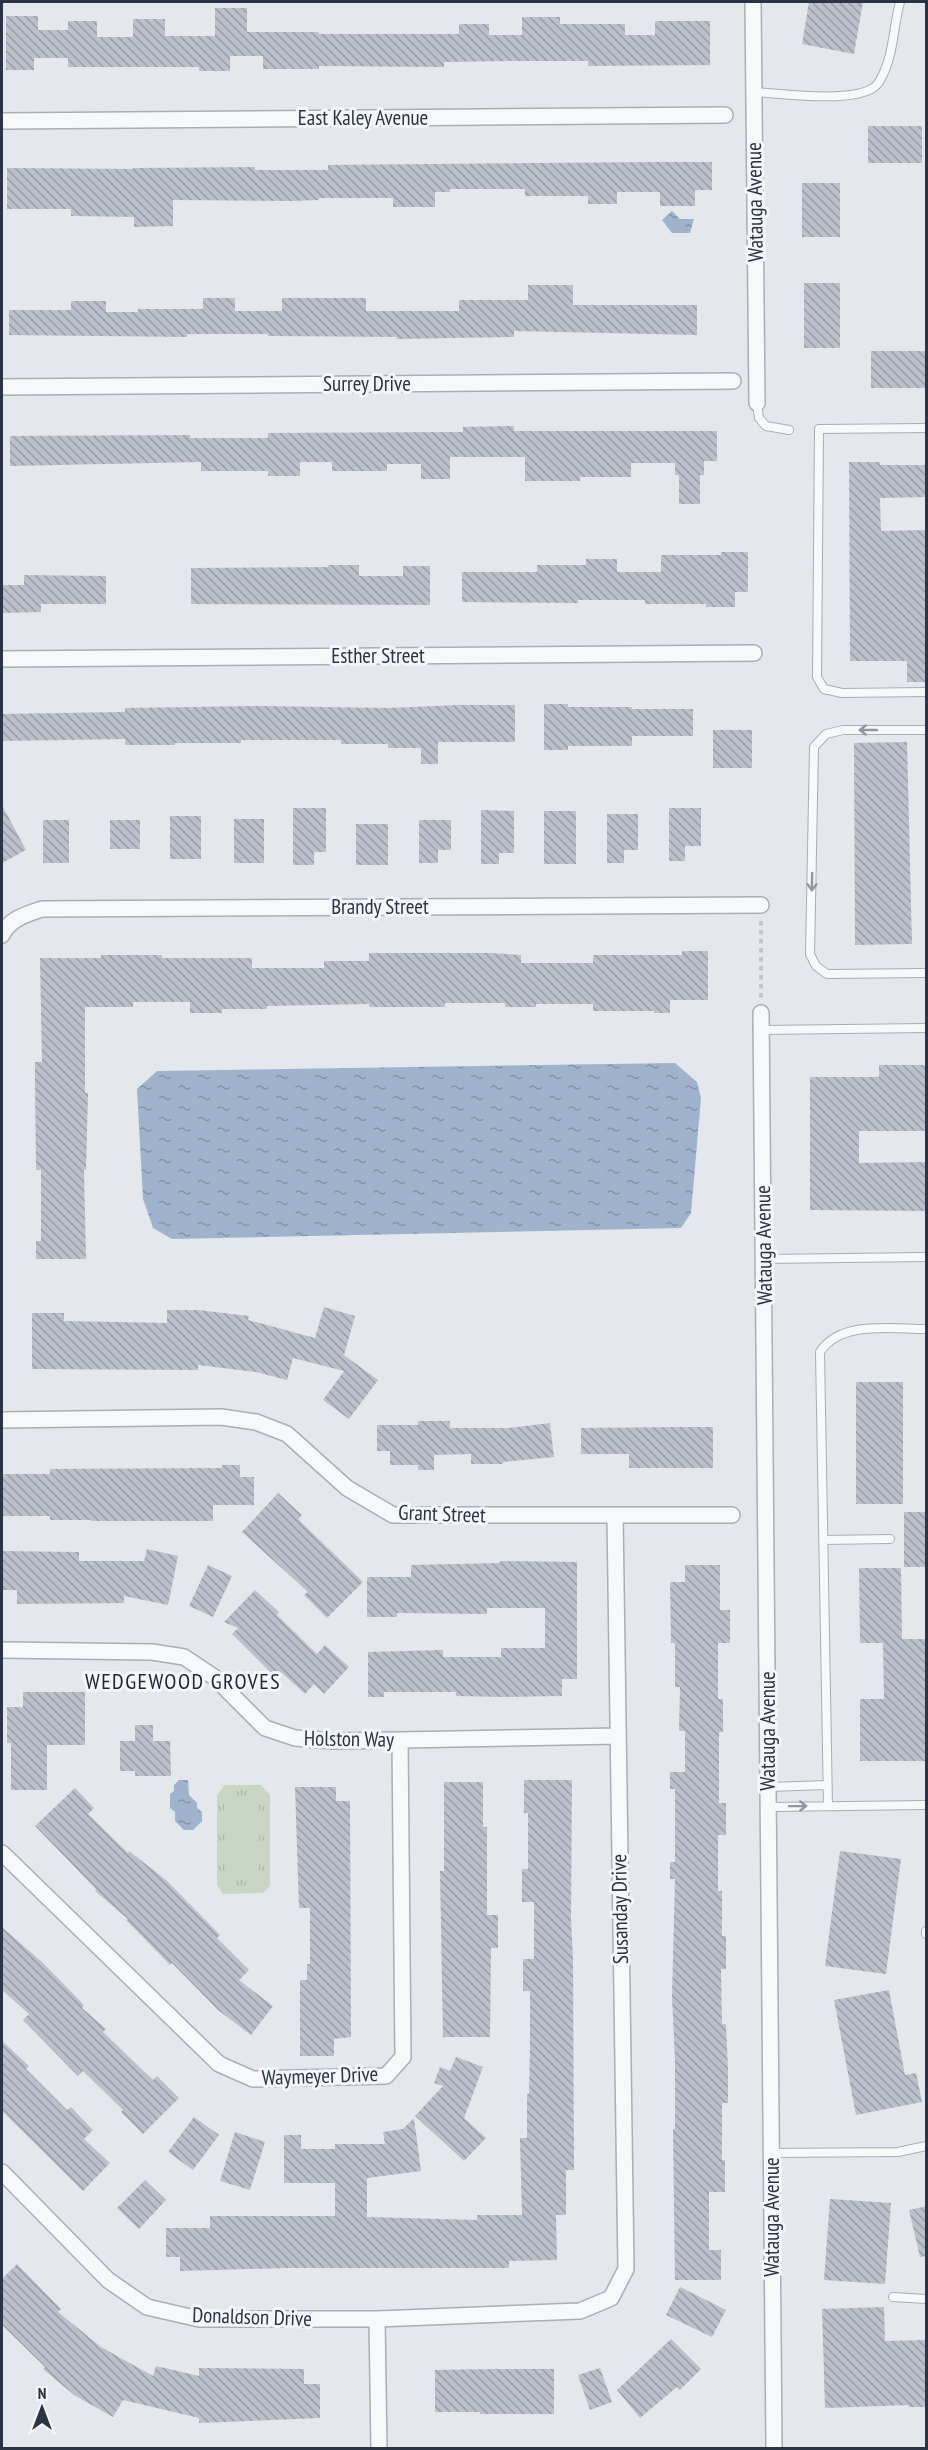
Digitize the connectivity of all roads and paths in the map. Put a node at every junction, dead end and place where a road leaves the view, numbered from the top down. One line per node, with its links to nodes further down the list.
1 (753, 2): 3 (street, Watauga Avenue)
2 (900, 2): 3 (lane)
3 (754, 92): 8 (street, Watauga Avenue)
4 (725, 115): 5 (street, East Kaley Avenue)
5 (2, 121)
6 (733, 381): 7 (street, Surrey Drive)
7 (2, 387)
8 (757, 403): 10 (lane)
9 (927, 428): 13 (lane)
10 (789, 430)
11 (754, 653): 12 (street, Esther Street)
12 (2, 659)
13 (927, 692)
14 (927, 730): 17 (lane, one-way to 17)
15 (761, 905): 16 (street, Brandy Street); 18 (path)
16 (3, 932)
17 (927, 973)
18 (761, 1013): 20 (street, Watauga Avenue)
19 (927, 1028): 20 (lane)
20 (761, 1030): 22 (street, Watauga Avenue)
21 (927, 1257): 22 (lane)
22 (764, 1259): 33 (street, Watauga Avenue)
23 (927, 1329): 28 (lane)
24 (2, 1420): 25 (street, Grant Street)
25 (615, 1515): 26 (street, Grant Street); 30 (street, Susanday Drive)
26 (732, 1515)
27 (890, 1539): 28 (lane)
28 (823, 1540): 32 (lane)
29 (2, 1650): 31 (street, Holston Way)
30 (618, 1736): 31 (street, Holston Way); 42 (street, Susanday Drive)
31 (400, 1740): 37 (street, Waymeyer Drive)
32 (827, 1785): 33 (lane); 35 (lane)
33 (769, 1787): 36 (street, Watauga Avenue)
34 (927, 1805): 35 (lane)
35 (828, 1806): 36 (lane, one-way to 35)
36 (769, 1807): 39 (street, Watauga Avenue)
37 (2, 1852)
38 (927, 2146): 39 (lane)
39 (771, 2153): 46 (street, Watauga Avenue)
40 (2, 2172): 44 (street, Donaldson Drive)
41 (893, 2297): 43 (lane)
42 (611, 2298): 44 (street, Donaldson Drive)
43 (927, 2299)
44 (377, 2319): 45 (street)
45 (379, 2448)
46 (774, 2448)

